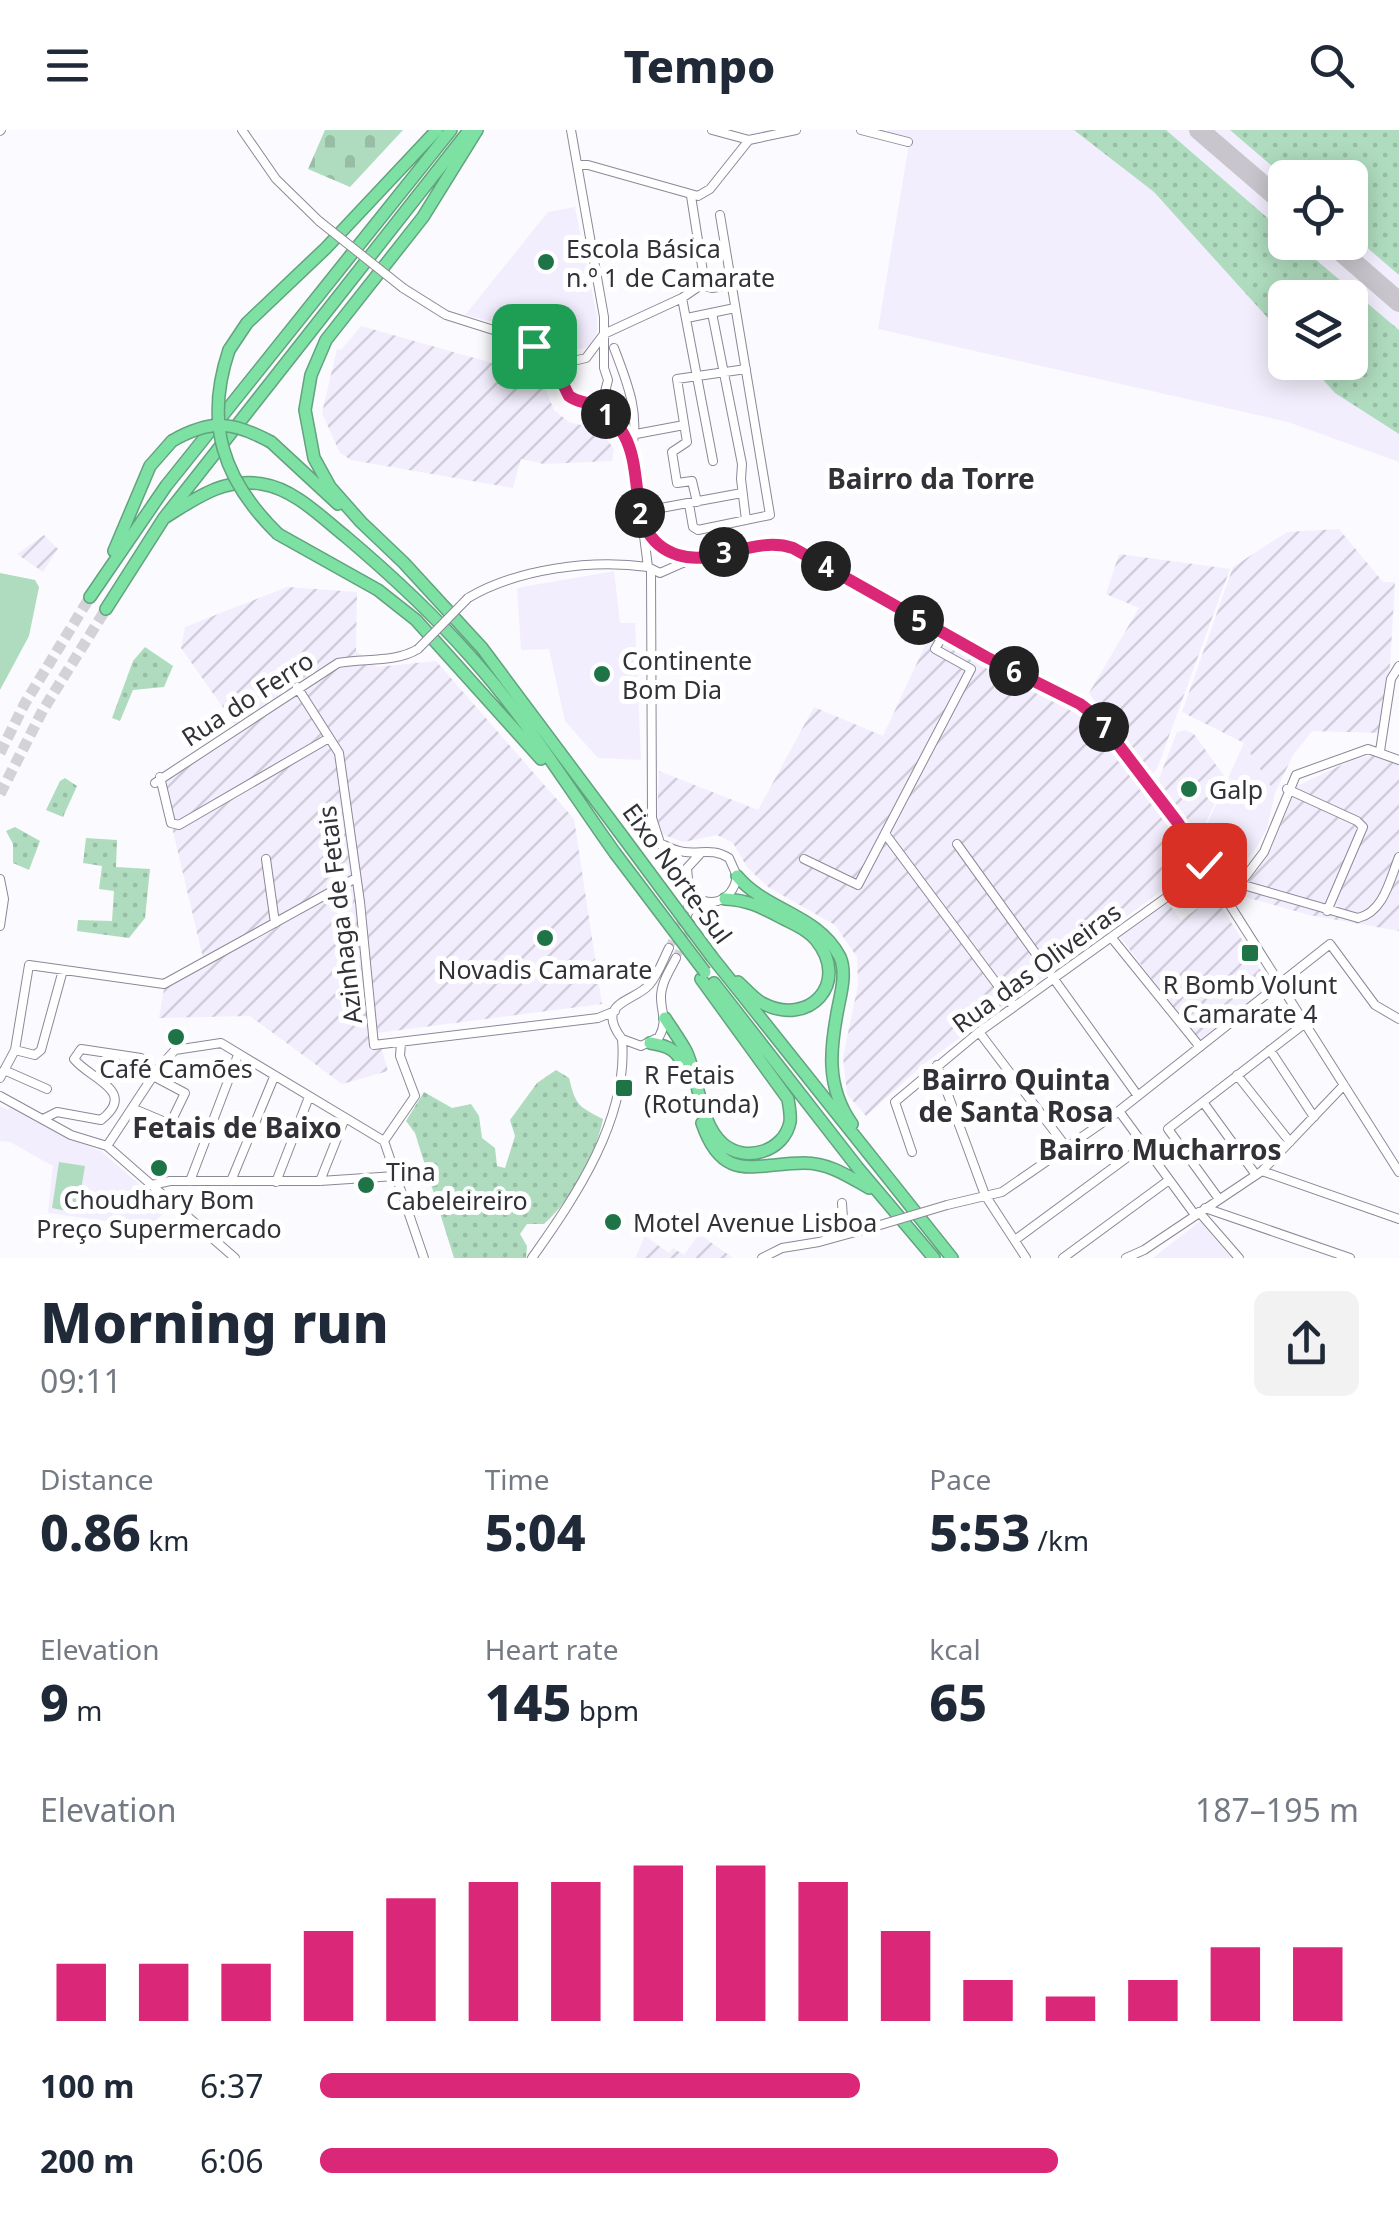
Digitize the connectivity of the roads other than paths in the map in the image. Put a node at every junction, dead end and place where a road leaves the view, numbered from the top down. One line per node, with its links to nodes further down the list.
1 (242, 130): 22 (street, bridge)
2 (437, 130): 61 (highway, bridge)
3 (451, 130): 50 (highway)
4 (473, 130): 42 (highway); 44 (highway)
5 (571, 130): 11 (street)
6 (712, 130): 9 (street)
7 (796, 130): 9 (street)
8 (861, 130): 10 (street)
9 (749, 140): 12 (street)
10 (908, 142)
11 (578, 165): 12 (street); 20 (street)
12 (691, 196): 14 (street)
13 (720, 215): 15 (street)
14 (701, 285): 15 (street); 16 (street)
15 (732, 285): 17 (street)
16 (682, 298): 19 (street); 20 (street)
17 (736, 308): 18 (street); 26 (street)
18 (712, 313): 19 (street); 27 (street)
19 (687, 318): 29 (street)
20 (604, 334): 23 (street); 25 (street)
21 (614, 348): 34 (street)
22 (546, 353): 24 (street); 28 (street)
23 (586, 358): 24 (street); 25 (street)
24 (573, 361): 28 (street)
25 (604, 368): 30 (street)
26 (746, 369): 27 (street); 37 (street)
27 (724, 372): 29 (street); 38 (street)
28 (563, 376): 31 (street)
29 (698, 376): 33 (street); 36 (street)
30 (605, 392): 31 (street); 32 (street)
31 (589, 403): 32 (street)
32 (614, 421): 35 (street)
33 (684, 425): 34 (street); 40 (street)
34 (636, 434): 35 (street)
35 (631, 451): 45 (street)
36 (713, 461)
37 (761, 461): 38 (street); 43 (street)
38 (742, 464): 39 (street)
39 (742, 493): 40 (street); 43 (street)
40 (693, 503): 41 (street); 43 (street)
41 (650, 510)
42 (164, 518): 53 (highway); 61 (highway)
43 (746, 520)
44 (361, 522): 50 (highway, bridge); 87 (highway, Eixo Norte-Sul, bridge)
45 (642, 526): 46 (street); 48 (street)
46 (665, 549): 47 (street); 48 (street); 49 (street)
47 (692, 558): 49 (street); 54 (street)
48 (645, 563): 49 (street); 52 (street); 56 (street, Rua do Ferro, bridge)
49 (666, 570): 52 (street)
50 (101, 580): 51 (highway)
51 (90, 596)
52 (651, 599): 63 (street)
53 (106, 609)
54 (944, 634): 62 (street); 69 (street)
55 (1399, 666): 58 (street)
56 (298, 687): 57 (street, Azinhaga de Fetais); 57 (street, Rua do Ferro)
57 (329, 738): 71 (street, Azinhaga de Fetais)
58 (1380, 751): 59 (street); 60 (street)
59 (1399, 760)
60 (1288, 789): 74 (street); 80 (street)
61 (572, 793): 85 (highway, Eixo Norte-Sul, bridge)
62 (886, 835): 68 (street); 93 (street)
63 (660, 843): 65 (street); 72 (street)
64 (957, 844): 90 (street)
65 (700, 854): 70 (street); 72 (street)
66 (1399, 857): 80 (street)
67 (266, 858): 82 (street)
68 (804, 859)
69 (1206, 869): 77 (street); 84 (street, Rua das Oliveiras)
70 (737, 876): 76 (street); 130 (highway)
71 (356, 878): 82 (street); 100 (street, Azinhaga de Fetais)
72 (685, 878): 75 (street)
73 (0, 879): 83 (street)
74 (1240, 884): 77 (street); 80 (street)
75 (689, 890): 78 (street); 79 (street)
76 (726, 899): 78 (street); 87 (highway)
77 (1225, 899): 91 (street)
78 (711, 903): 81 (street)
79 (688, 906)
80 (1328, 910)
81 (696, 917)
82 (275, 923): 88 (street)
83 (0, 926)
84 (1111, 937): 90 (street, Rua das Oliveiras); 102 (street)
85 (675, 946): 89 (highway, Eixo Norte-Sul, bridge); 92 (street)
86 (676, 958): 94 (street)
87 (712, 958): 130 (highway, Eixo Norte-Sul)
88 (63, 970): 103 (street); 103 (street)
89 (703, 975): 94 (highway); 140 (highway, Eixo Norte-Sul)
90 (1052, 979): 93 (street, Rua das Oliveiras); 116 (street)
91 (1279, 986): 96 (street); 97 (street); 102 (street)
92 (638, 994): 94 (street); 95 (street)
93 (1014, 1006): 98 (street, Rua das Oliveiras)
94 (664, 1013): 101 (street)
95 (614, 1016): 99 (street); 100 (street)
96 (1399, 1019)
97 (1304, 1024): 104 (street); 113 (street)
98 (979, 1032): 108 (street, Rua das Oliveiras); 128 (street)
99 (622, 1039): 101 (street); 107 (street)
100 (400, 1043): 124 (street)
101 (646, 1044): 107 (street); 140 (highway)
102 (1200, 1047): 116 (street)
103 (15, 1050): 109 (street)
104 (1270, 1050): 110 (street); 121 (street)
105 (238, 1055): 111 (street); 112 (street); 135 (street)
106 (142, 1058): 123 (street)
107 (624, 1064): 150 (street)
108 (937, 1065): 129 (street, Rua das Oliveiras); 141 (street)
109 (2, 1074): 114 (street)
110 (1237, 1075): 118 (street); 125 (street)
111 (153, 1076): 119 (street); 119 (street)
112 (274, 1077): 117 (street); 136 (street)
113 (1344, 1085): 121 (street); 131 (street)
114 (47, 1089)
115 (0, 1096): 123 (street)
116 (1138, 1096): 120 (street)
117 (310, 1097): 122 (street); 138 (street)
118 (1203, 1102): 132 (street); 142 (street)
119 (132, 1108): 127 (street)
120 (1119, 1111): 126 (street); 128 (street)
121 (1314, 1117): 125 (street)
122 (345, 1118): 124 (street); 137 (street)
123 (43, 1119): 127 (street)
124 (384, 1141): 133 (street)
125 (1290, 1142): 132 (street)
126 (1144, 1145): 134 (street); 147 (street)
127 (108, 1146): 139 (street)
128 (1066, 1148): 141 (street)
129 (912, 1152)
130 (870, 1158): 153 (highway, Eixo Norte-Sul)
131 (1399, 1172)
132 (1259, 1173): 142 (street); 145 (street)
133 (395, 1176): 137 (street); 149 (street)
134 (1170, 1180): 144 (street); 155 (street)
135 (190, 1181): 136 (street); 139 (street)
136 (231, 1181): 138 (street)
137 (320, 1181): 138 (street)
138 (276, 1182)
139 (152, 1184): 148 (street)
140 (880, 1194): 152 (highway, Eixo Norte-Sul)
141 (986, 1195): 146 (street, bridge); 147 (street)
142 (1218, 1199): 144 (street)
143 (842, 1204): 146 (street)
144 (1199, 1212): 156 (street); 157 (street); 158 (street)
145 (1399, 1219)
146 (844, 1235): 151 (street)
147 (1015, 1240): 154 (street)
148 (235, 1258)
149 (424, 1258)
150 (532, 1258)
151 (762, 1258)
152 (934, 1258)
153 (952, 1258)
154 (1026, 1258)
155 (1063, 1258)
156 (1126, 1258)
157 (1239, 1258)
158 (1350, 1258)

